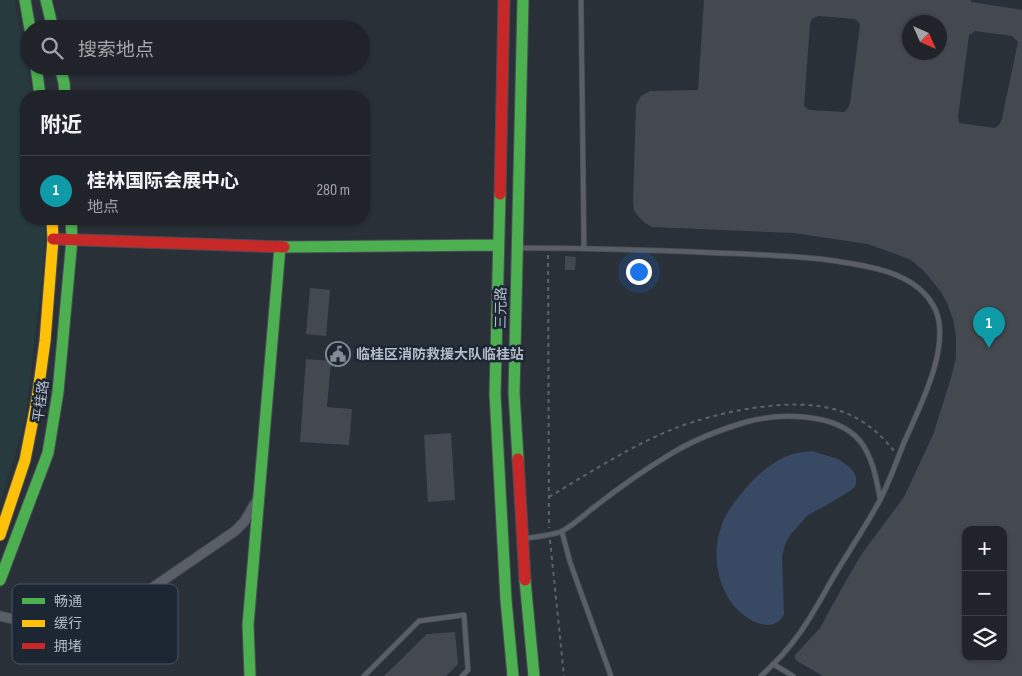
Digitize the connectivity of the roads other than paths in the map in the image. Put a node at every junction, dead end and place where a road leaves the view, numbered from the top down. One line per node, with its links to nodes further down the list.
1 (25, 0): 6 (main road)
2 (46, 0): 7 (main road)
3 (504, 0): 16 (main road, 三元路)
4 (523, 0): 18 (main road, 三元路)
5 (581, 0): 19 (lane)
6 (28, 20)
7 (50, 20)
8 (37, 75): 10 (main road)
9 (62, 75): 11 (main road)
10 (39, 90)
11 (65, 90)
12 (52, 225): 14 (main road, 平桂路)
13 (71, 225): 15 (main road, 平桂路)
14 (53, 238): 15 (main road); 23 (main road, 平桂路)
15 (72, 239): 17 (main road); 25 (main road, 平桂路)
16 (498, 245): 17 (main road); 31 (main road, 三元路)
17 (280, 247): 20 (main road)
18 (517, 248): 19 (lane); 24 (main road, 三元路)
19 (584, 248): 21 (lane)
20 (258, 499): 26 (street); 28 (main road)
21 (880, 500): 22 (lane); 27 (lane)
22 (562, 532): 24 (lane); 33 (lane)
23 (0, 535)
24 (522, 539): 32 (main road, 三元路)
25 (0, 580)
26 (158, 584)
27 (773, 664): 34 (lane); 35 (lane)
28 (250, 676)
29 (364, 676): 30 (lane)
30 (462, 676)
31 (513, 676)
32 (534, 676)
33 (611, 676)
34 (761, 676)
35 (793, 676)

